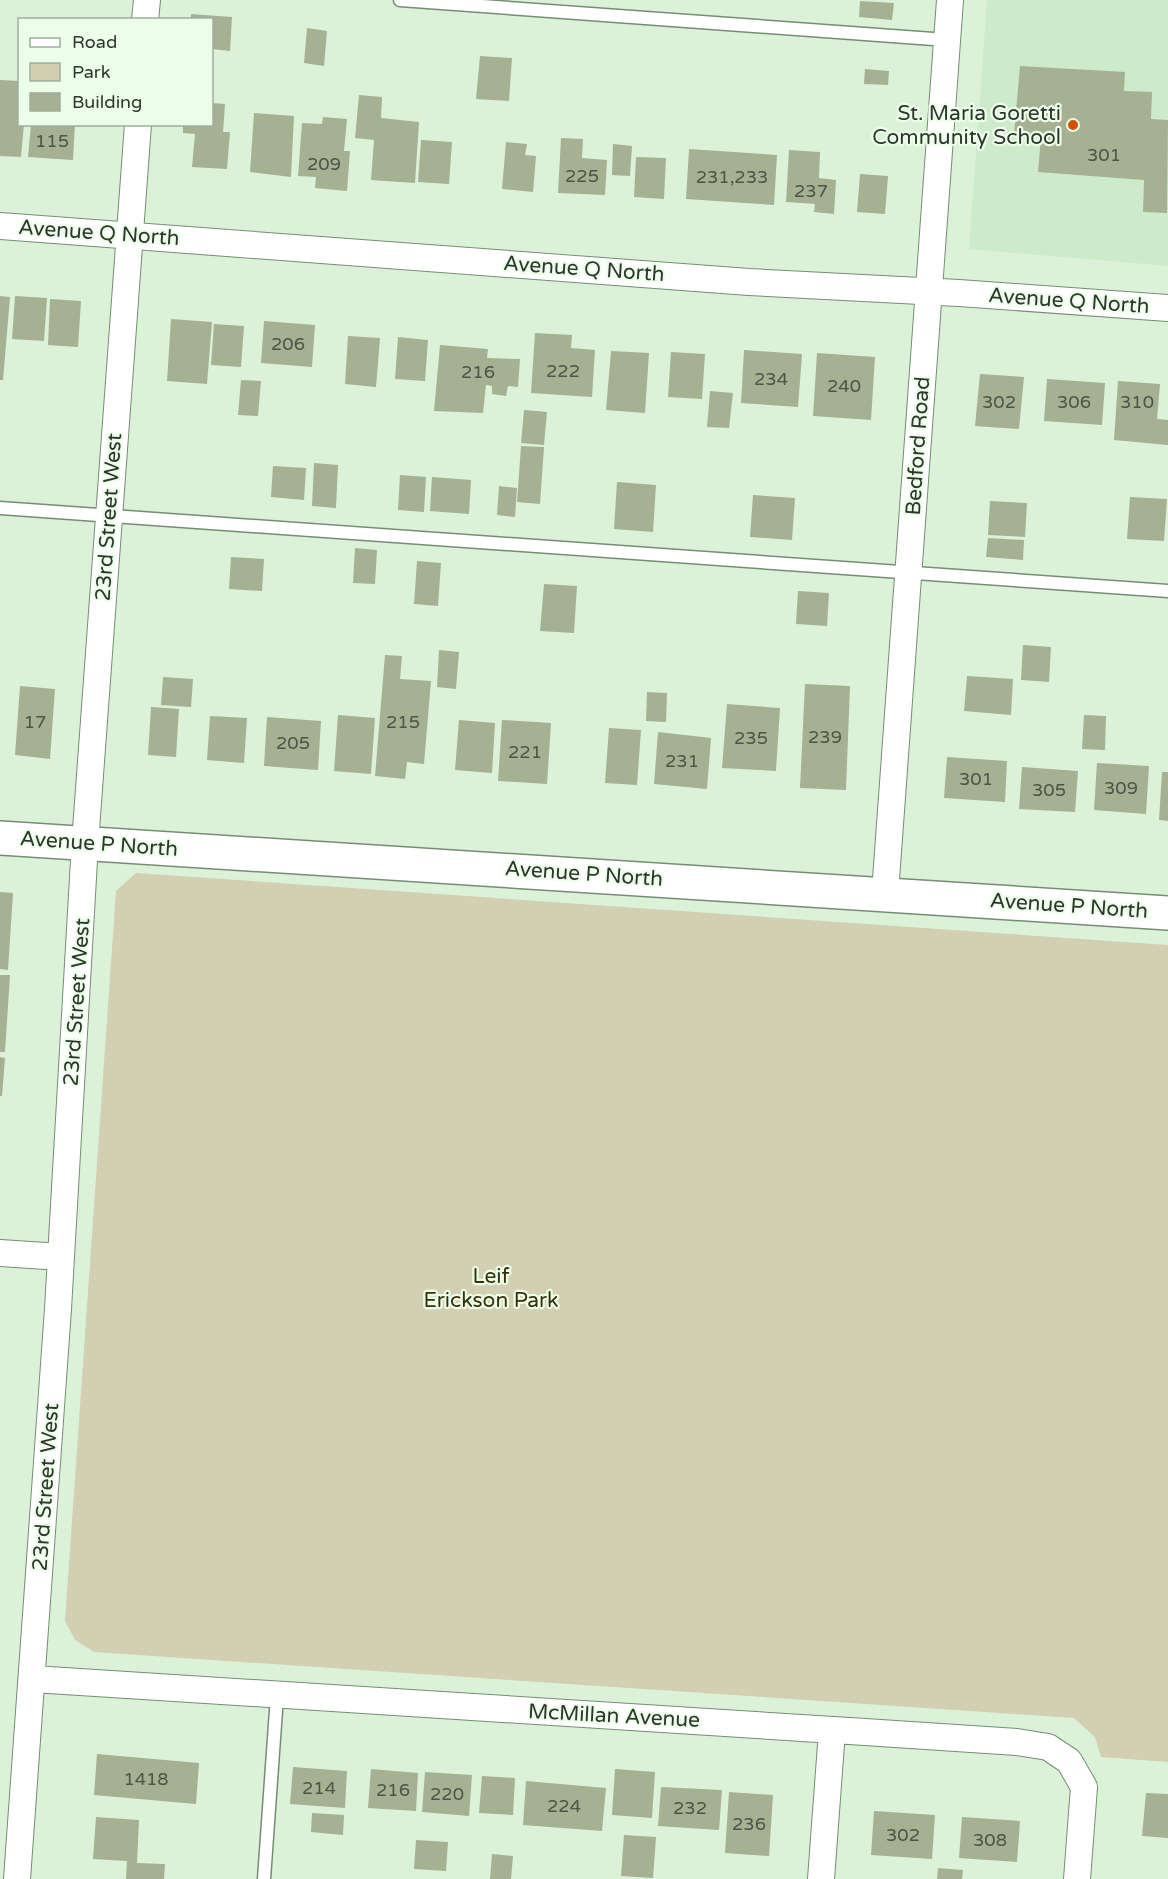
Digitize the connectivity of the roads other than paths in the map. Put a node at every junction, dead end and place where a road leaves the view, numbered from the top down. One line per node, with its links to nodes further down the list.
1 (147, 0): 4 (street)
2 (400, 0): 5 (lane)
3 (950, 0): 5 (street, Bedford Road)
4 (145, 18)
5 (947, 40): 9 (street, Bedford Road)
6 (138, 126): 8 (street, 23rd Street West)
7 (0, 226): 8 (street, Avenue Q North)
8 (130, 236): 9 (street, Avenue Q North); 12 (street, 23rd Street West)
9 (928, 291): 10 (street, Avenue Q North); 13 (street, Bedford Road)
10 (1168, 308)
11 (0, 508): 12 (lane)
12 (109, 516): 13 (lane); 16 (street, 23rd Street West)
13 (910, 573): 14 (lane); 17 (street, Bedford Road)
14 (1168, 591)
15 (0, 838): 16 (main road, Avenue P North)
16 (85, 843): 17 (main road, Avenue P North); 20 (street, 23rd Street West)
17 (885, 893): 18 (main road, Avenue P North)
18 (1168, 913)
19 (0, 1253): 20 (street)
20 (61, 1257): 21 (street, 23rd Street West)
21 (33, 1679): 22 (street, McMillan Avenue); 24 (street, 23rd Street West)
22 (277, 1696): 23 (street, McMillan Avenue); 25 (lane)
23 (832, 1731): 26 (street); 27 (street, McMillan Avenue)
24 (17, 1879)
25 (264, 1879)
26 (821, 1879)
27 (1077, 1879)

